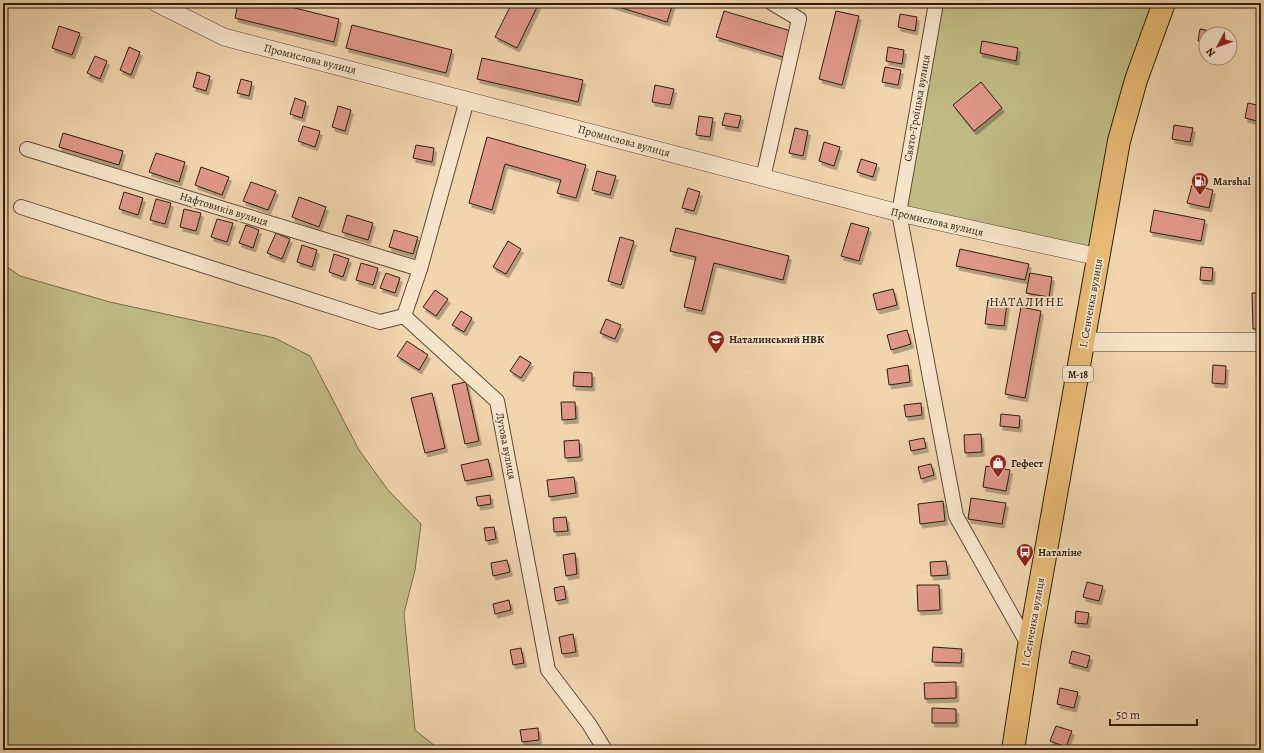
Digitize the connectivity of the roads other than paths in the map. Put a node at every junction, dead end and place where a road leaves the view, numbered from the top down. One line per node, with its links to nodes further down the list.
1 (156, 3): 5 (street, Промислова вулиця)
2 (772, 3): 7 (street)
3 (936, 3): 9 (street, Свято-Троїцька вулиця)
4 (1164, 3): 10 (highway, І. Сенченка вулиця / М-18)
5 (467, 100): 7 (street, Промислова вулиця); 11 (street)
6 (27, 149): 11 (street, Нафтовиків вулиця)
7 (763, 178): 9 (street, Промислова вулиця)
8 (21, 207): 12 (street)
9 (899, 214): 10 (street, Промислова вулиця); 15 (street)
10 (1099, 257): 13 (highway, І. Сенченка вулиця / М-18)
11 (420, 269): 12 (street)
12 (404, 316): 16 (street, Лугова вулиця)
13 (1084, 342): 14 (main road); 15 (highway, І. Сенченка вулиця / М-18)
14 (1261, 342)
15 (1028, 646): 17 (highway, І. Сенченка вулиця / М-18)
16 (605, 750)
17 (1013, 750)

